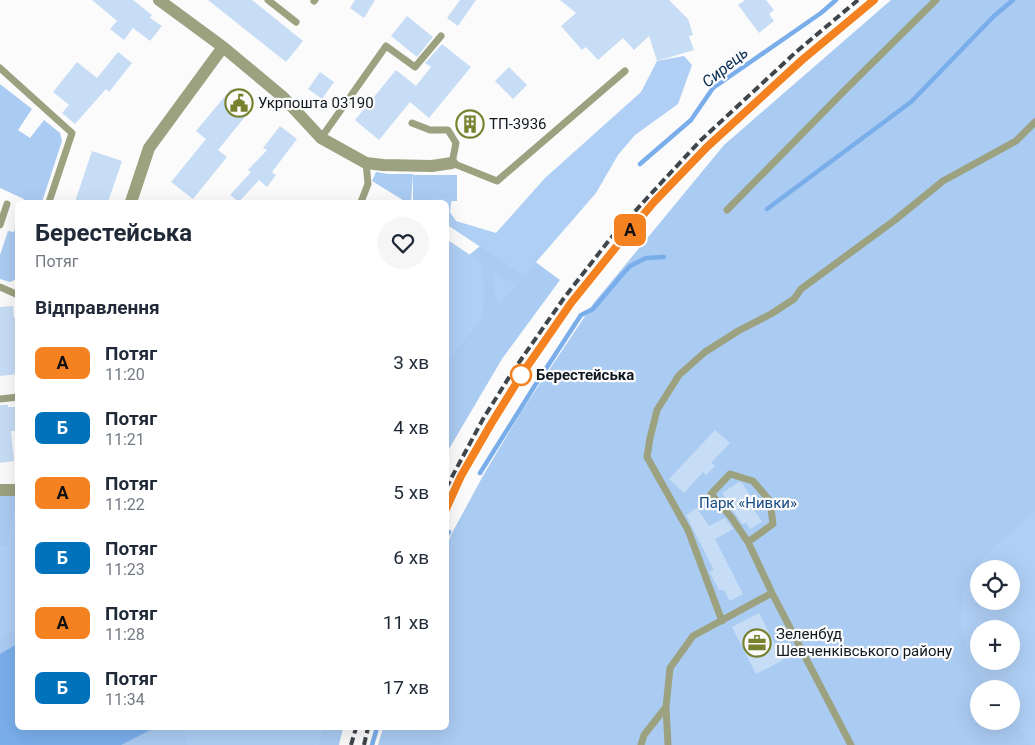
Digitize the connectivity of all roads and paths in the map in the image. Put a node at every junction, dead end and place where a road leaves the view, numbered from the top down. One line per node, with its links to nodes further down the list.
1 (159, 0): 6 (street)
2 (268, 0): 4 (lane)
3 (936, 0): 18 (lane)
4 (296, 22)
5 (441, 36): 11 (lane)
6 (223, 47): 11 (street); 15 (street)
7 (0, 68): 14 (lane)
8 (625, 71): 13 (lane)
9 (1035, 122): 28 (lane)
10 (412, 123): 13 (lane)
11 (321, 138): 12 (street)
12 (366, 163): 13 (street); 16 (lane)
13 (452, 163)
14 (50, 200)
15 (132, 200)
16 (362, 200)
17 (7, 204): 19 (lane)
18 (727, 210)
19 (0, 225)
20 (0, 287): 21 (lane)
21 (15, 294)
22 (15, 397): 23 (lane)
23 (0, 399)
24 (0, 490): 25 (street)
25 (15, 490)
26 (748, 542): 26 (lane); 27 (lane)
27 (772, 593): 28 (lane); 32 (lane)
28 (722, 621): 29 (lane)
29 (666, 707): 30 (lane); 31 (lane)
30 (641, 745)
31 (668, 745)
32 (851, 745)

